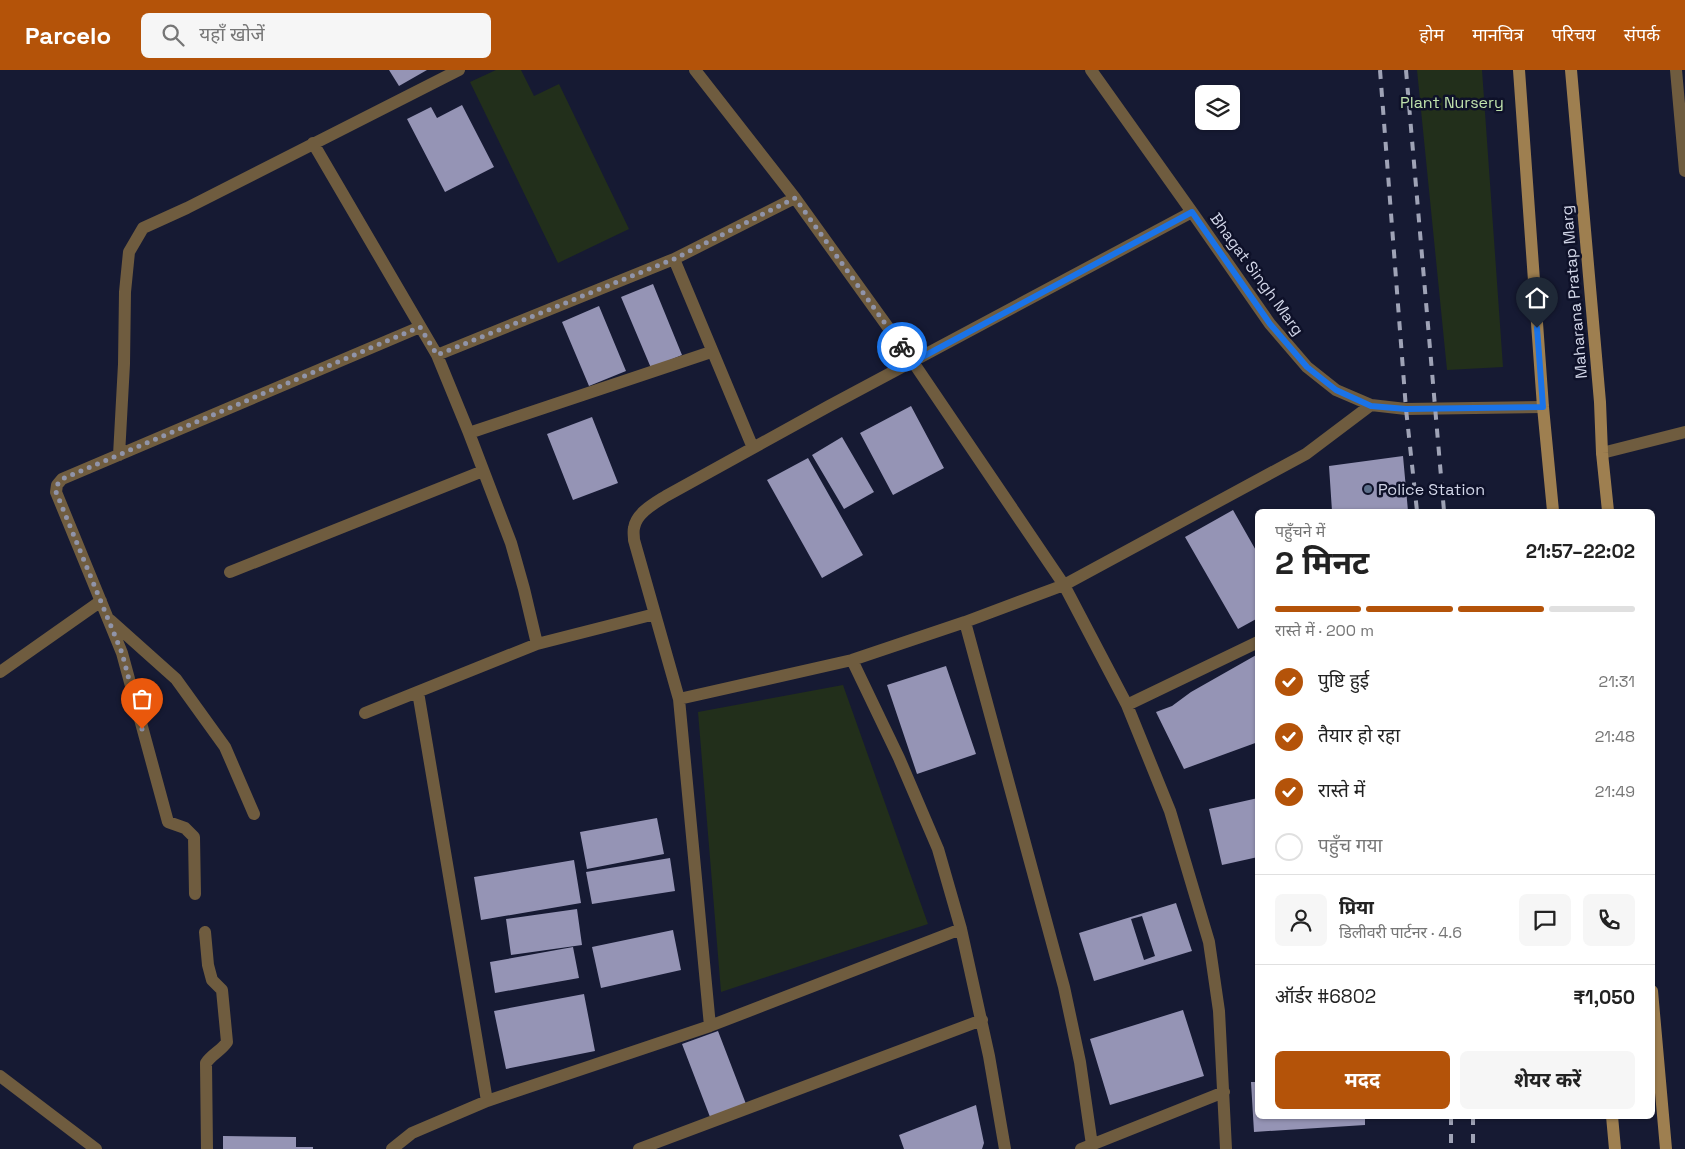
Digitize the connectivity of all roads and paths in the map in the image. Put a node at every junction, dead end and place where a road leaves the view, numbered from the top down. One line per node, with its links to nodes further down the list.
1 (459, 70): 7 (street)
2 (695, 70): 9 (street)
3 (1090, 70): 10 (street, Bhagat Singh Marg)
4 (1519, 70): 17 (main road)
5 (1571, 70): 21 (main road, Maharana Pratap Marg)
6 (1676, 70): 8 (street)
7 (313, 143): 12 (street); 22 (street)
8 (1685, 171)
9 (795, 198): 11 (street); 15 (street)
10 (1192, 212): 15 (street); 16 (street, Bhagat Singh Marg)
11 (674, 259): 13 (street); 14 (street)
12 (420, 327): 14 (street); 22 (street)
13 (712, 352): 19 (street); 20 (street)
14 (437, 355): 19 (street)
15 (913, 362): 20 (street); 27 (street)
16 (1371, 406): 17 (street, Bhagat Singh Marg); 27 (street)
17 (1543, 407): 24 (main road)
18 (1685, 432): 21 (street)
19 (469, 434): 23 (street)
20 (753, 448): 29 (street)
21 (1602, 452): 25 (main road, Maharana Pratap Marg)
22 (119, 455): 28 (street)
23 (483, 471): 26 (street); 33 (street)
24 (1553, 509)
25 (1608, 509)
26 (230, 572)
27 (1064, 585): 31 (street); 38 (street)
28 (101, 601): 30 (street); 35 (street)
29 (655, 614): 33 (street); 37 (street)
30 (108, 618): 40 (street); 41 (street)
31 (965, 622): 34 (street); 51 (street)
32 (1255, 643): 38 (street)
33 (537, 644): 36 (street)
34 (852, 660): 37 (street); 42 (street)
35 (0, 672)
36 (418, 692): 39 (street); 49 (street)
37 (679, 699): 46 (street)
38 (1127, 705): 48 (street)
39 (365, 713)
40 (254, 814)
41 (195, 894)
42 (961, 929): 44 (street); 46 (street)
43 (206, 932): 53 (street)
44 (982, 1020): 55 (street); 56 (street)
45 (1655, 1025): 59 (main road)
46 (710, 1026): 49 (street)
47 (0, 1076): 52 (street)
48 (1224, 1092): 51 (street); 57 (street)
49 (487, 1101): 54 (street)
50 (1612, 1119): 58 (main road)
51 (1086, 1147)
52 (96, 1149)
53 (207, 1149)
54 (392, 1149)
55 (639, 1149)
56 (1005, 1149)
57 (1226, 1149)
58 (1615, 1149)
59 (1666, 1149)

